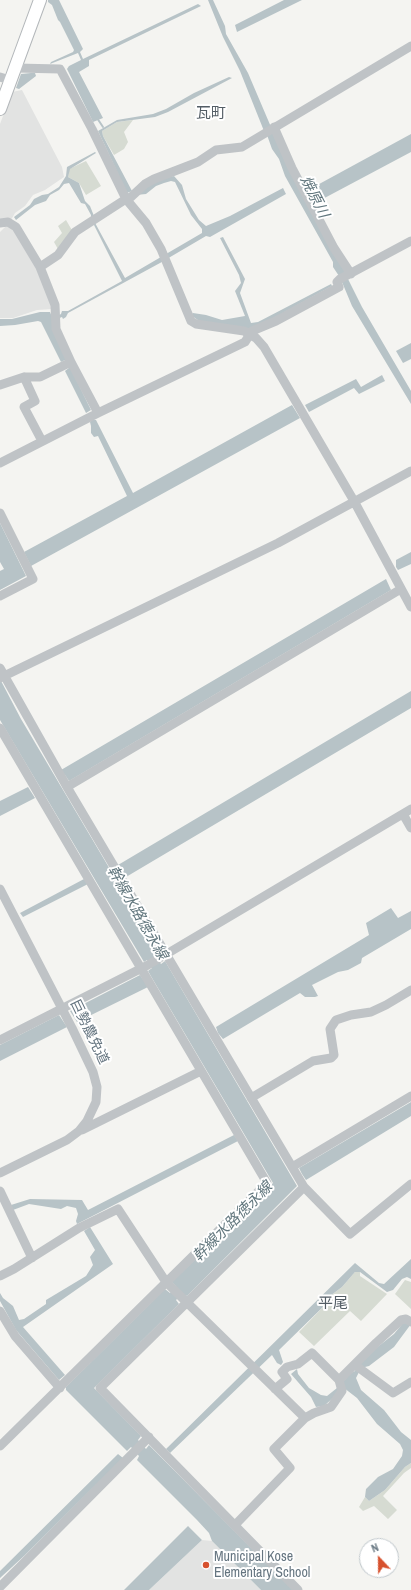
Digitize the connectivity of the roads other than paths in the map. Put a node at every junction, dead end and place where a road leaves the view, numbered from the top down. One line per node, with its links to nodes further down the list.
1 (40, 0): 3 (main road)
2 (411, 46): 6 (street)
3 (16, 68): 4 (main road); 7 (street)
4 (5, 79): 5 (main road)
5 (0, 109)
6 (274, 127): 7 (street); 11 (street)
7 (131, 196): 10 (street); 12 (street)
8 (0, 223): 10 (street)
9 (411, 241): 11 (street)
10 (40, 267): 13 (street)
11 (346, 276): 12 (street)
12 (249, 334): 16 (street); 20 (street)
13 (72, 362): 14 (street); 16 (street)
14 (24, 377): 15 (street); 17 (street)
15 (0, 385)
16 (98, 413): 17 (street)
17 (42, 441): 18 (street)
18 (0, 463)
19 (411, 470): 20 (street)
20 (354, 501): 22 (street); 25 (street)
21 (0, 513): 23 (street)
22 (401, 589): 24 (street); 27 (street)
23 (0, 596)
24 (411, 607)
25 (1, 674): 27 (street)
26 (0, 728): 32 (street)
27 (67, 787): 31 (street)
28 (407, 812): 29 (street); 31 (street)
29 (411, 828)
30 (0, 889): 34 (street, 巨勢農免道)
31 (162, 956): 32 (street); 38 (street)
32 (145, 967): 34 (street); 36 (street)
33 (411, 990): 38 (street)
34 (62, 1008): 35 (street); 39 (street, 巨勢農免道)
35 (0, 1040)
36 (201, 1071): 39 (street); 47 (street)
37 (411, 1096): 40 (street)
38 (251, 1098): 40 (street)
39 (79, 1131): 41 (street, 巨勢農免道)
40 (292, 1167): 43 (street)
41 (0, 1173)
42 (411, 1184): 43 (street)
43 (304, 1187): 48 (street)
44 (0, 1191): 45 (street)
45 (32, 1258): 46 (street); 47 (street)
46 (0, 1276)
47 (167, 1284): 48 (street); 54 (street)
48 (184, 1301): 55 (street); 57 (street)
49 (0, 1311): 54 (street)
50 (409, 1321): 51 (street)
51 (359, 1368): 52 (street); 53 (street)
52 (411, 1382)
53 (340, 1385): 55 (street); 56 (street)
54 (60, 1388): 58 (street)
55 (275, 1389): 56 (street)
56 (306, 1418): 59 (street)
57 (149, 1438): 59 (street); 60 (street)
58 (0, 1446)
59 (235, 1525): 61 (street)
60 (0, 1589)
61 (298, 1590)

